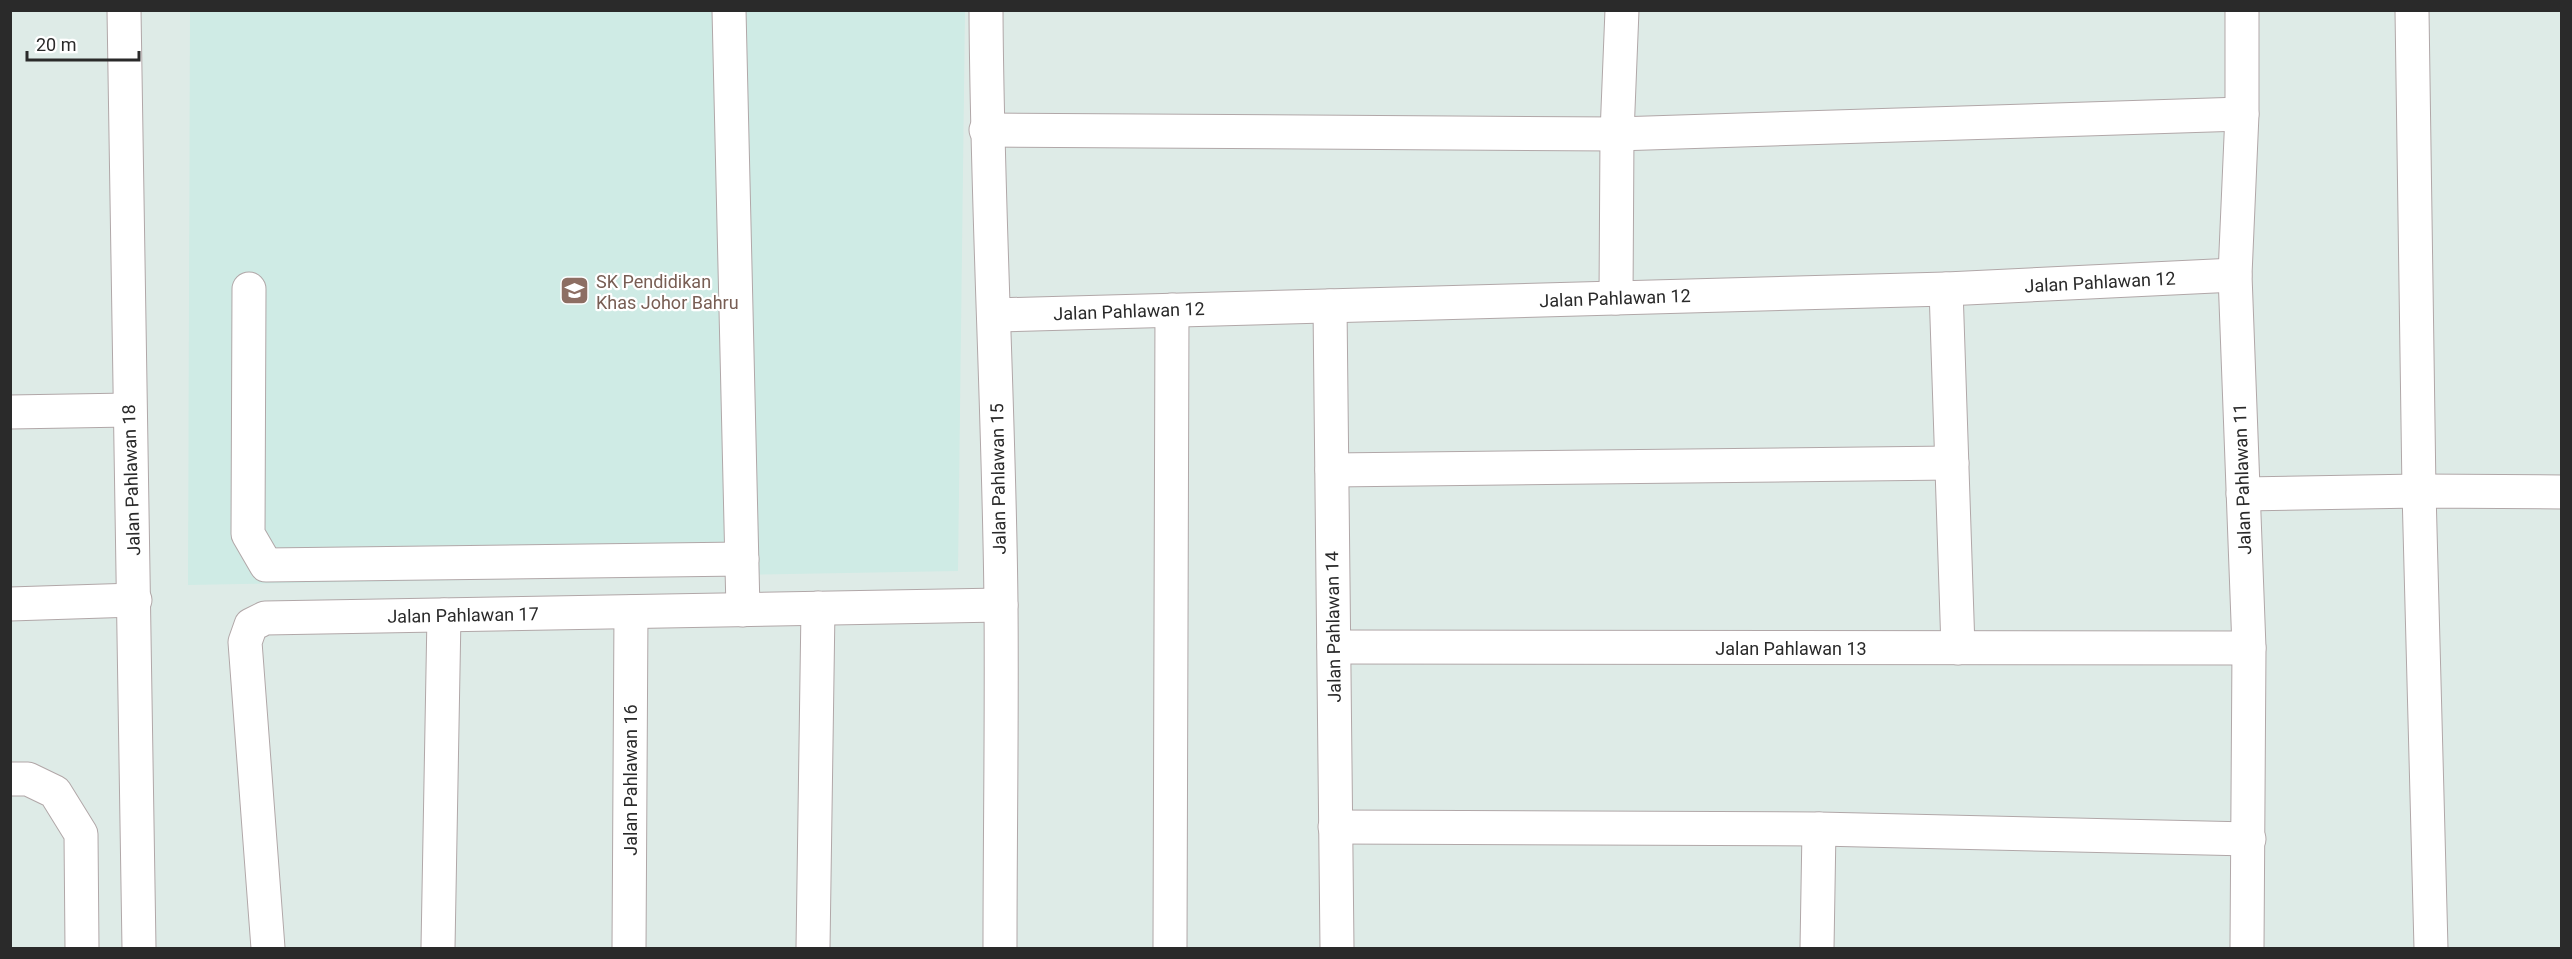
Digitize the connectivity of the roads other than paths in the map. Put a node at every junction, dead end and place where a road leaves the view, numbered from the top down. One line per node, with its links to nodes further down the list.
1 (124, 10): 17 (street, Jalan Pahlawan 18)
2 (729, 10): 24 (street)
3 (986, 10): 8 (street, Jalan Pahlawan 15)
4 (1622, 10): 9 (street)
5 (2242, 10): 7 (street, Jalan Pahlawan 11)
6 (2412, 10): 21 (street)
7 (2242, 114): 9 (street); 10 (street, Jalan Pahlawan 11)
8 (986, 130): 9 (street); 16 (street, Jalan Pahlawan 15)
9 (1617, 134): 13 (street)
10 (2235, 275): 12 (street, Jalan Pahlawan 12); 23 (street, Jalan Pahlawan 11)
11 (249, 289): 24 (street)
12 (1946, 289): 13 (street, Jalan Pahlawan 12); 19 (street)
13 (1616, 298): 14 (street, Jalan Pahlawan 12)
14 (1330, 306): 15 (street, Jalan Pahlawan 12); 20 (street, Jalan Pahlawan 14)
15 (1172, 310): 16 (street, Jalan Pahlawan 12); 46 (street)
16 (995, 315): 27 (street, Jalan Pahlawan 15)
17 (129, 410): 18 (street); 25 (street, Jalan Pahlawan 18)
18 (10, 412)
19 (1952, 463): 20 (street); 33 (street)
20 (1332, 470): 32 (street, Jalan Pahlawan 14)
21 (2419, 491): 22 (street); 23 (street); 50 (street)
22 (2562, 492)
23 (2243, 494): 34 (street, Jalan Pahlawan 11)
24 (742, 559): 29 (street)
25 (135, 600): 26 (street); 40 (street, Jalan Pahlawan 18)
26 (10, 604)
27 (1001, 605): 28 (street, Jalan Pahlawan 17); 45 (street, Jalan Pahlawan 15)
28 (818, 608): 29 (street, Jalan Pahlawan 17); 44 (street)
29 (743, 610): 30 (street, Jalan Pahlawan 17)
30 (632, 612): 31 (street, Jalan Pahlawan 17); 43 (street, Jalan Pahlawan 16)
31 (444, 615): 41 (street, Jalan Pahlawan 17); 42 (street)
32 (1334, 647): 33 (street, Jalan Pahlawan 13); 36 (street, Jalan Pahlawan 14)
33 (1958, 648): 34 (street, Jalan Pahlawan 13)
34 (2248, 648): 38 (street, Jalan Pahlawan 11)
35 (19, 779): 39 (street)
36 (1335, 827): 37 (street); 47 (street, Jalan Pahlawan 14)
37 (1819, 829): 38 (street); 48 (street)
38 (2249, 839): 49 (street, Jalan Pahlawan 11)
39 (82, 948)
40 (139, 948)
41 (268, 948)
42 (438, 948)
43 (629, 948)
44 (813, 948)
45 (1000, 948)
46 (1170, 948)
47 (1337, 948)
48 (1817, 948)
49 (2247, 948)
50 (2431, 948)

